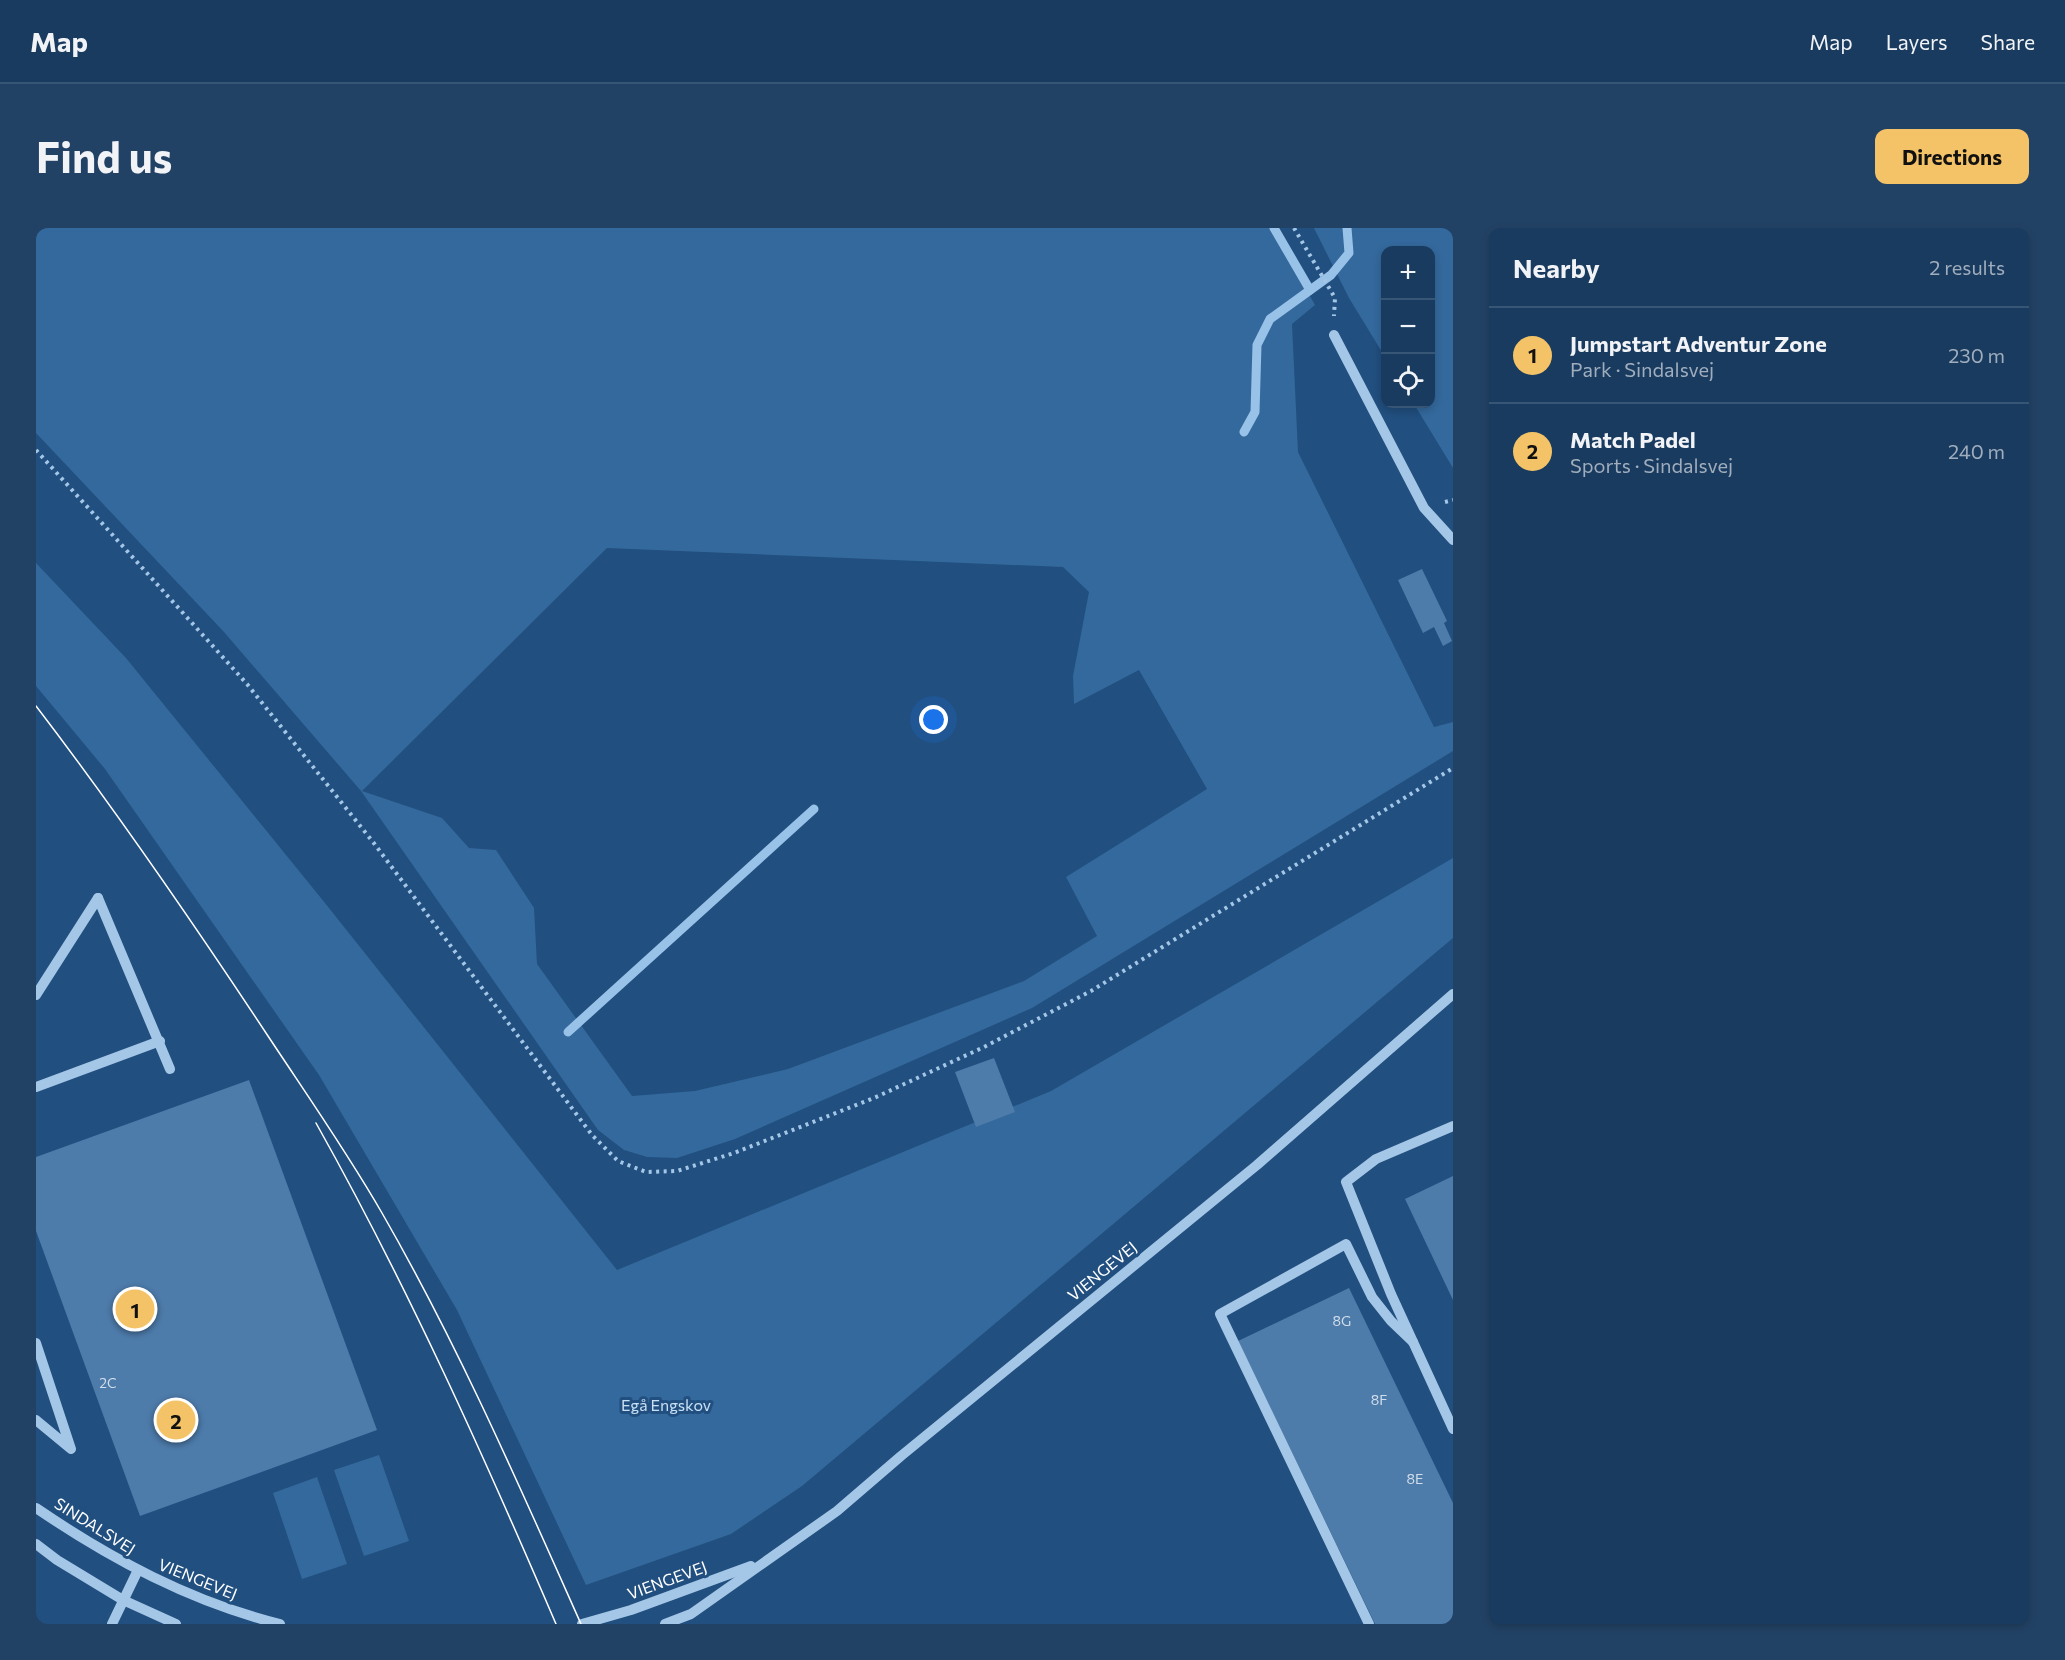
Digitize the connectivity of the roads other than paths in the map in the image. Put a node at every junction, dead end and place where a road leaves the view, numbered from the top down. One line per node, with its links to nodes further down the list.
1 (1334, 335): 2 (street)
2 (1453, 540)
3 (1453, 994): 15 (street, VIENGEVEJ)
4 (36, 995): 5 (street)
5 (160, 1041): 6 (street); 7 (street)
6 (170, 1069)
7 (36, 1087)
8 (1453, 1126): 9 (street)
9 (1413, 1342): 12 (street); 23 (street)
10 (36, 1343): 11 (street)
11 (36, 1420)
12 (1453, 1429)
13 (36, 1508): 16 (street, SINDALSVEJ)
14 (36, 1544): 17 (street)
15 (763, 1562): 21 (street, VIENGEVEJ); 22 (street, VIENGEVEJ)
16 (138, 1570): 17 (street, VIENGEVEJ); 20 (street, VIENGEVEJ)
17 (123, 1600): 18 (street, VIENGEVEJ); 19 (street)
18 (112, 1624)
19 (176, 1624)
20 (280, 1624)
21 (582, 1624)
22 (665, 1624)
23 (1369, 1624)

